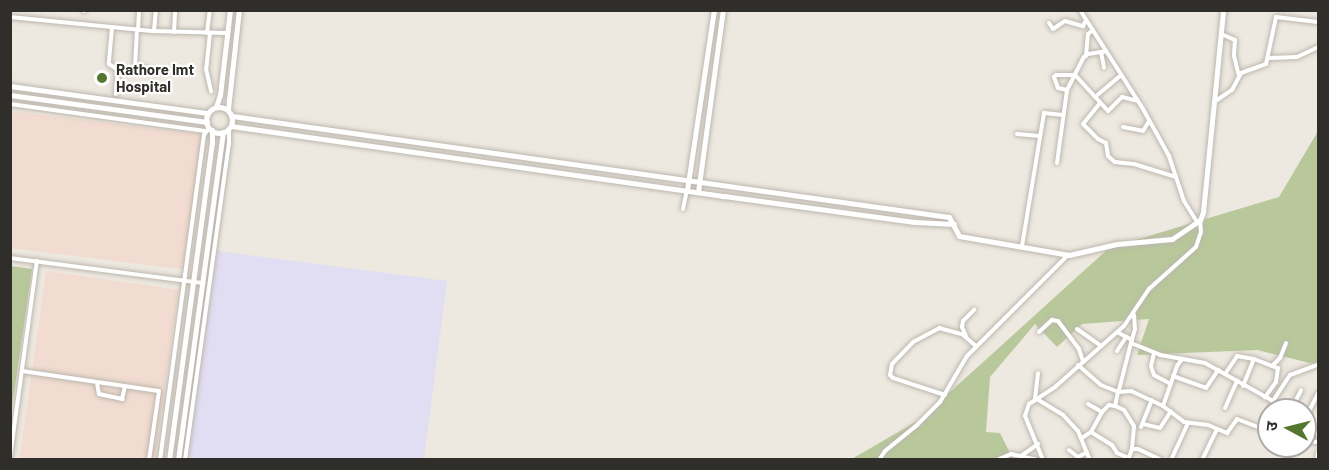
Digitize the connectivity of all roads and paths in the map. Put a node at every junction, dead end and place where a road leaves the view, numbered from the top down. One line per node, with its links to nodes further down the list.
1 (139, 10): 16 (street)
2 (156, 10): 18 (street)
3 (176, 10): 19 (street)
4 (210, 10): 20 (street)
5 (230, 10): 21 (street)
6 (239, 10): 43 (street)
7 (714, 10): 45 (street)
8 (723, 10): 46 (street)
9 (1080, 10): 11 (street)
10 (1223, 10): 22 (street)
11 (1085, 15): 14 (street); 17 (street)
12 (10, 17): 15 (street)
13 (1318, 21): 26 (street)
14 (1049, 23)
15 (112, 27): 16 (street); 35 (street)
16 (138, 29): 18 (street); 28 (street)
17 (1093, 30): 24 (street); 25 (street)
18 (154, 31): 19 (street)
19 (174, 32): 20 (street)
20 (208, 33): 21 (street); 34 (street)
21 (228, 33): 42 (street)
22 (1221, 34): 31 (street); 39 (street)
23 (1318, 47): 26 (street)
24 (1103, 52): 25 (street); 27 (street); 30 (street)
25 (1086, 56): 29 (street)
26 (1269, 58): 31 (street)
27 (1104, 68)
28 (156, 72)
29 (1076, 75): 33 (street); 33 (street); 37 (street)
30 (1121, 75): 37 (street); 38 (street)
31 (1239, 76): 39 (street)
32 (10, 86): 44 (street)
33 (1068, 90): 47 (street)
34 (211, 91)
35 (116, 94)
36 (10, 95): 51 (street)
37 (1095, 97): 40 (street)
38 (1138, 101): 40 (street); 49 (street)
39 (1213, 102): 62 (street)
40 (1100, 103): 56 (street)
41 (10, 104): 51 (street)
42 (216, 107): 43 (street); 44 (street)
43 (228, 109): 48 (street)
44 (208, 113): 51 (street)
45 (699, 114): 46 (street); 57 (street)
46 (708, 115): 58 (street)
47 (1063, 115): 54 (street); 55 (street)
48 (232, 116): 52 (street); 57 (street)
49 (1149, 120): 50 (street); 56 (street)
50 (1123, 127)
51 (208, 128): 52 (street); 68 (street); 69 (street)
52 (228, 129): 59 (street); 70 (street); 131 (street)
53 (1017, 134): 54 (street)
54 (1040, 136): 64 (street)
55 (1057, 163)
56 (1176, 177): 62 (street)
57 (688, 179): 58 (street); 59 (street)
58 (699, 181): 60 (street); 63 (street)
59 (687, 190): 60 (street); 61 (street)
60 (698, 192): 63 (street)
61 (683, 209)
62 (1199, 221): 65 (street); 72 (street)
63 (954, 224): 64 (street)
64 (1023, 246): 65 (street)
65 (1069, 255): 81 (street)
66 (10, 258): 67 (street)
67 (37, 261): 68 (street); 91 (street)
68 (185, 280): 69 (street); 128 (street)
69 (194, 282): 70 (street); 129 (street)
70 (203, 283): 130 (street)
71 (974, 310): 77 (street)
72 (1134, 314): 75 (street); 78 (street)
73 (1077, 329): 80 (street)
74 (1039, 332): 86 (street)
75 (1117, 332): 76 (street); 80 (street)
76 (1126, 337): 78 (street); 82 (street)
77 (968, 339): 81 (street); 102 (street)
78 (1132, 342): 83 (street); 101 (street)
79 (1286, 343): 89 (street)
80 (1100, 345): 86 (street)
81 (976, 346): 102 (street)
82 (1117, 351)
83 (1154, 353): 84 (street); 97 (street)
84 (1182, 359): 90 (street); 94 (street)
85 (1254, 359): 89 (street); 93 (street); 99 (street)
86 (1083, 361): 87 (street)
87 (1078, 365): 101 (street); 104 (street)
88 (1318, 365): 105 (street)
89 (1272, 366): 103 (street)
90 (1218, 370): 93 (street); 94 (street)
91 (22, 371): 96 (street); 114 (street)
92 (1038, 373): 104 (street)
93 (1224, 374): 95 (street)
94 (1173, 376): 97 (street)
95 (1237, 381): 99 (street); 111 (street)
96 (97, 382): 98 (street); 98 (street)
97 (1171, 384): 110 (street)
98 (125, 386): 127 (street)
99 (1243, 386): 103 (street)
100 (1301, 390): 106 (street)
101 (1118, 391): 107 (street); 109 (street)
102 (945, 395): 132 (street)
103 (1265, 397)
104 (1035, 398): 119 (street); 120 (street)
105 (1276, 398)
106 (1297, 398)
107 (1152, 400): 110 (street); 112 (street)
108 (1088, 404): 113 (street)
109 (1115, 406): 113 (street); 121 (street)
110 (1163, 406): 112 (street)
111 (1225, 408)
112 (1171, 411): 115 (street)
113 (1102, 412): 118 (street)
114 (13, 419): 126 (street)
115 (1188, 423): 117 (street); 139 (street)
116 (1257, 426): 117 (street)
117 (1217, 429): 140 (street)
118 (1091, 432): 119 (street); 137 (street)
119 (1082, 438): 123 (street)
120 (1038, 444): 125 (street); 135 (street)
121 (1132, 449): 137 (street); 138 (street)
122 (1069, 450): 123 (street)
123 (1087, 452): 136 (street)
124 (1318, 453): 141 (street)
125 (1021, 456): 133 (street); 134 (street)
126 (10, 457)
127 (149, 459)
128 (160, 459)
129 (169, 459)
130 (178, 459)
131 (185, 459)
132 (879, 459)
133 (997, 459)
134 (1037, 459)
135 (1043, 459)
136 (1090, 459)
137 (1129, 459)
138 (1162, 459)
139 (1171, 459)
140 (1202, 459)
141 (1317, 459)

